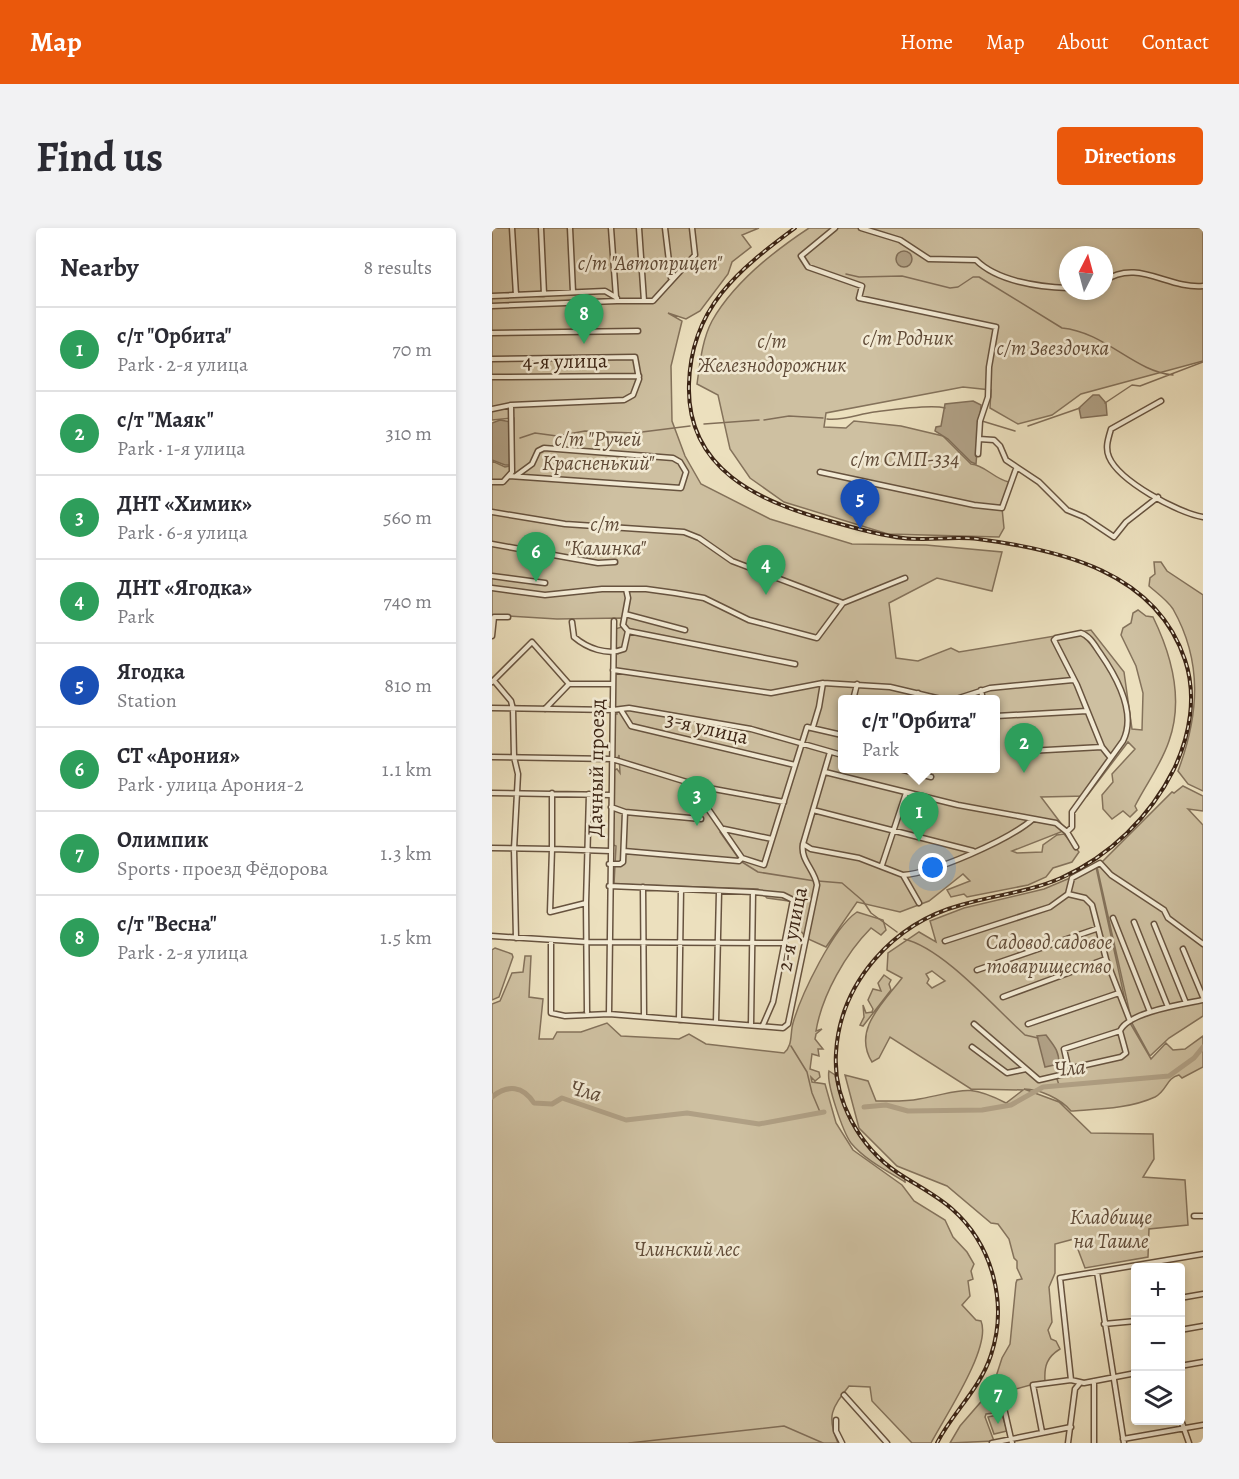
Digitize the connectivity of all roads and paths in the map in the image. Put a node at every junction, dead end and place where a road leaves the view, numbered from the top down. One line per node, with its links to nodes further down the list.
1 (512, 228): 16 (street)
2 (541, 228): 15 (street)
3 (570, 228): 14 (street)
4 (611, 228): 18 (street)
5 (639, 228): 19 (street)
6 (665, 228): 10 (street)
7 (692, 228): 10 (street)
8 (835, 228): 29 (street)
9 (861, 228): 12 (street)
10 (671, 278): 19 (street)
11 (1113, 278): 13 (street)
12 (1059, 286)
13 (1203, 286)
14 (573, 292): 15 (street); 18 (street)
15 (544, 294): 16 (street)
16 (516, 295): 17 (street)
17 (492, 296)
18 (617, 300): 19 (street); 20 (street)
19 (644, 301)
20 (492, 306)
21 (638, 331): 22 (street)
22 (492, 333)
23 (492, 359): 24 (street)
24 (639, 376): 25 (street, 4-я улица); 27 (street)
25 (492, 377)
26 (1161, 401): 36 (street)
27 (511, 405): 28 (street); 34 (street)
28 (492, 409)
29 (979, 439): 30 (street); 31 (street)
30 (978, 454)
31 (1016, 469): 32 (street); 36 (street)
32 (820, 472)
33 (517, 475): 33 (street); 34 (street)
34 (509, 476): 35 (street)
35 (492, 482)
36 (1158, 497): 38 (street)
37 (492, 512): 46 (street)
38 (1203, 517)
39 (492, 544): 40 (street)
40 (615, 562)
41 (492, 576): 43 (street)
42 (905, 578): 46 (street)
43 (544, 583)
44 (492, 588): 45 (street)
45 (626, 588): 46 (street); 47 (street)
46 (843, 603)
47 (625, 614): 52 (street); 53 (street)
48 (493, 617): 49 (street); 54 (street)
49 (508, 617)
50 (614, 621): 55 (street, Дачный проезд)
51 (572, 622): 55 (street)
52 (685, 630)
53 (628, 631): 55 (street); 56 (street)
54 (492, 636)
55 (613, 651): 57 (street, Дачный проезд)
56 (795, 664)
57 (613, 670): 60 (street); 62 (street, Дачный проезд)
58 (1073, 680): 64 (street); 75 (street); 86 (street)
59 (493, 682): 61 (street); 71 (street)
60 (823, 683): 63 (street); 77 (street)
61 (569, 684): 62 (street); 72 (street)
62 (613, 684): 74 (street, Дачный проезд)
63 (857, 684): 65 (street); 66 (street)
64 (981, 690): 68 (street); 69 (street)
65 (918, 693): 67 (street)
66 (854, 695)
67 (927, 695)
68 (965, 695)
69 (982, 695)
70 (492, 708): 71 (street)
71 (513, 709): 72 (street); 85 (street)
72 (544, 709): 74 (street)
73 (620, 709): 74 (street); 79 (street); 88 (street, 3-я улица)
74 (613, 710): 87 (street, Дачный проезд)
75 (1087, 711): 76 (street); 80 (street)
76 (1000, 716)
77 (813, 726): 78 (street); 79 (street)
78 (838, 734)
79 (803, 745): 82 (street); 88 (street)
80 (1102, 747): 81 (street); 86 (street)
81 (1028, 751)
82 (830, 752): 83 (street); 89 (street)
83 (838, 754)
84 (492, 757): 85 (street)
85 (514, 757): 87 (street); 94 (street)
86 (1110, 757): 107 (street)
87 (612, 759): 92 (street); 98 (street, Дачный проезд)
88 (795, 765): 99 (street)
89 (825, 772): 96 (street); 101 (street)
90 (915, 773): 91 (street)
91 (931, 777)
92 (703, 787): 99 (street); 105 (street)
93 (492, 793): 94 (street)
94 (517, 793): 95 (street); 112 (street)
95 (552, 793): 97 (street); 113 (street)
96 (906, 793): 104 (street); 106 (street)
97 (589, 794): 98 (street); 114 (street)
98 (611, 795): 100 (street, Дачный проезд)
99 (784, 802): 108 (street)
100 (611, 807): 102 (street); 115 (street, Дачный проезд)
101 (813, 810): 106 (street); 109 (street)
102 (625, 812): 103 (street); 116 (street)
103 (701, 819)
104 (1033, 819): 107 (street); 117 (street)
105 (724, 829): 108 (street); 118 (street)
106 (893, 829): 117 (street); 120 (street)
107 (1067, 832): 110 (street)
108 (772, 839): 118 (street)
109 (803, 844): 120 (street); 164 (street, 2-я улица)
110 (1076, 847)
111 (492, 848): 112 (street)
112 (514, 849): 113 (street); 135 (street)
113 (552, 849): 114 (street); 128 (street)
114 (586, 850): 115 (street); 128 (street)
115 (610, 851): 119 (street, Дачный проезд)
116 (624, 851): 118 (street); 119 (street)
117 (973, 851): 121 (street)
118 (742, 858)
119 (609, 864): 122 (street, Дачный проезд)
120 (882, 865): 121 (street)
121 (903, 874): 129 (street)
122 (609, 886): 123 (street, 2-я улица); 139 (street, Дачный проезд)
123 (643, 887): 124 (street, 2-я улица); 140 (street)
124 (681, 889): 125 (street, 2-я улица); 142 (street)
125 (719, 892): 126 (street, 2-я улица); 143 (street)
126 (753, 892): 141 (street, 2-я улица); 144 (street)
127 (1068, 894): 133 (street); 137 (street); 145 (street)
128 (586, 903): 138 (street)
129 (920, 903)
130 (1113, 918): 155 (street)
131 (1134, 922): 153 (street)
132 (1154, 924): 152 (street)
133 (1096, 929): 147 (street); 148 (street)
134 (492, 936): 135 (street)
135 (516, 938): 136 (street)
136 (551, 940): 138 (street); 154 (street)
137 (945, 941)
138 (586, 942): 139 (street); 154 (street)
139 (608, 942): 140 (street); 156 (street, Дачный проезд)
140 (644, 943): 142 (street); 157 (street)
141 (785, 943): 144 (street); 164 (street)
142 (680, 944): 143 (street); 158 (street)
143 (716, 944): 144 (street); 160 (street)
144 (751, 944): 163 (street)
145 (1203, 944)
146 (1183, 949): 151 (street)
147 (1106, 959): 149 (street); 150 (street)
148 (977, 970)
149 (1119, 993): 159 (street); 162 (street)
150 (1003, 997)
151 (1203, 999): 152 (street)
152 (1186, 1003): 153 (street)
153 (1168, 1007): 155 (street)
154 (587, 1012): 156 (street)
155 (1150, 1012): 159 (street)
156 (609, 1014): 157 (street)
157 (644, 1016): 158 (street)
158 (679, 1020): 160 (street)
159 (1130, 1021): 165 (street)
160 (716, 1022): 163 (street)
161 (974, 1024): 168 (street)
162 (1028, 1024)
163 (751, 1025): 164 (street)
164 (763, 1025)
165 (1120, 1031): 167 (street); 168 (street)
166 (972, 1047): 168 (street)
167 (1067, 1062)
168 (1026, 1069)
169 (1203, 1215): 170 (street)
170 (1194, 1216)
171 (1203, 1254): 172 (street)
172 (1096, 1272): 176 (street); 183 (street)
173 (1203, 1294): 174 (street)
174 (1185, 1297)
175 (1131, 1321): 176 (street)
176 (1104, 1324): 182 (street)
177 (1203, 1326): 178 (street)
178 (1185, 1329)
179 (1203, 1362): 180 (street)
180 (1185, 1365)
181 (1131, 1374): 182 (street)
182 (1113, 1377): 184 (street); 195 (street)
183 (1071, 1380): 185 (street); 193 (street)
184 (1094, 1381): 185 (street); 200 (street)
185 (1080, 1383): 191 (street)
186 (843, 1395): 197 (street)
187 (1004, 1408): 194 (street)
188 (836, 1420): 196 (street)
189 (1183, 1425): 192 (street)
190 (1203, 1425): 192 (street)
191 (1071, 1427): 193 (street); 199 (street)
192 (1185, 1429): 195 (street); 201 (street)
193 (1042, 1432): 194 (street)
194 (1011, 1441): 198 (street)
195 (1124, 1441)
196 (842, 1443)
197 (887, 1443)
198 (992, 1443)
199 (1068, 1443)
200 (1094, 1443)
201 (1189, 1443)

